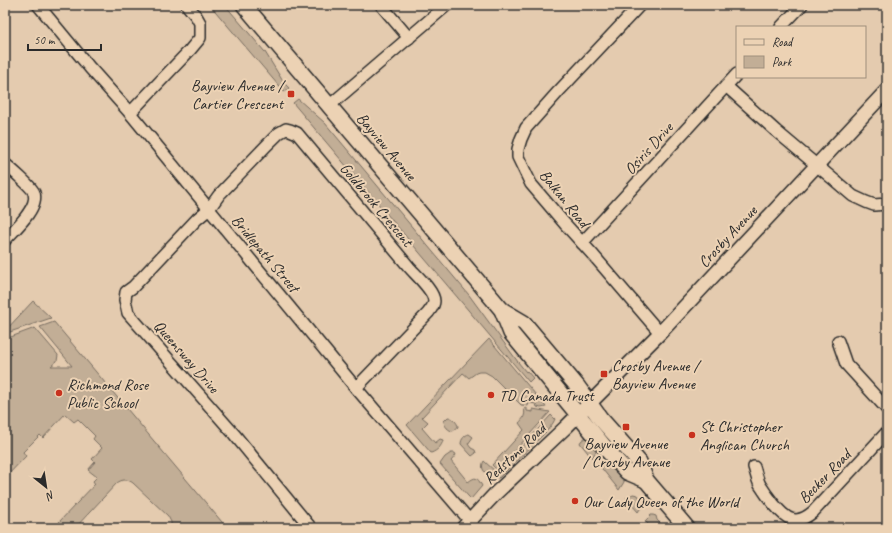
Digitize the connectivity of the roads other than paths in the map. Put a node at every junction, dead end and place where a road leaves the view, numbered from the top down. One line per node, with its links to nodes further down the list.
1 (38, 5): 14 (street, Bridlepath Street)
2 (187, 5): 14 (street)
3 (244, 5): 13 (main road, Bayview Avenue)
4 (381, 5): 9 (street)
5 (447, 5): 9 (street)
6 (640, 5): 20 (street, Balkan Road)
7 (802, 5): 8 (street)
8 (782, 26)
9 (409, 38): 13 (street)
10 (736, 75): 11 (street, Osiris Drive)
11 (726, 86): 16 (street); 20 (street, Osiris Drive)
12 (887, 90): 16 (street, Crosby Avenue)
13 (329, 106): 21 (main road, Bayview Avenue)
14 (130, 113): 18 (street, Bridlepath Street)
15 (5, 164): 19 (street)
16 (817, 165): 17 (street); 22 (street, Crosby Avenue)
17 (887, 204)
18 (209, 208): 24 (street, Bridlepath Street); 24 (street, Goldbrook Crescent); 32 (street, Queensway Drive)
19 (5, 240)
20 (582, 243): 22 (street, Balkan Road)
21 (502, 310): 25 (main road, Bayview Avenue); 27 (main road, Bayview Avenue)
22 (660, 333): 25 (street, Crosby Avenue)
23 (838, 341): 26 (street)
24 (356, 388): 31 (street, Bridlepath Street)
25 (590, 403): 27 (street, Redstone Road); 30 (main road, Bayview Avenue)
26 (887, 409)
27 (578, 414): 30 (main road, Bayview Avenue); 31 (street, Redstone Road)
28 (887, 432): 29 (street, Becker Road)
29 (754, 467)
30 (646, 480): 33 (main road, Bayview Avenue)
31 (466, 524)
32 (311, 528)
33 (687, 528)

